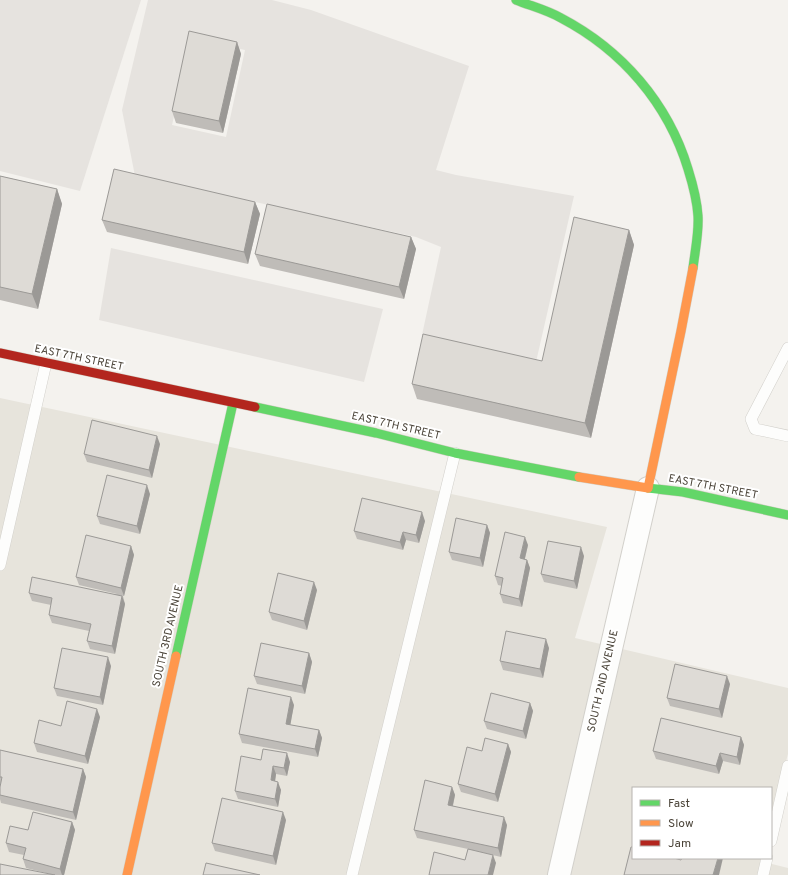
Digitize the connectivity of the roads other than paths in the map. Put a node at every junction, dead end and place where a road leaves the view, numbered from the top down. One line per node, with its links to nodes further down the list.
1 (516, 0): 8 (main road)
2 (788, 348): 6 (lane)
3 (0, 352): 4 (main road, EAST 7TH STREET)
4 (46, 363): 5 (main road, EAST 7TH STREET); 10 (lane)
5 (233, 402): 7 (main road, EAST 7TH STREET); 14 (main road, SOUTH 3RD AVENUE)
6 (788, 436)
7 (455, 453): 8 (main road, EAST 7TH STREET); 15 (lane)
8 (648, 488): 9 (main road, EAST 7TH STREET); 16 (street, SOUTH 2ND AVENUE)
9 (788, 515)
10 (0, 565)
11 (788, 766): 12 (lane)
12 (772, 837)
13 (767, 859): 17 (lane)
14 (127, 875)
15 (352, 875)
16 (559, 875)
17 (763, 875)

